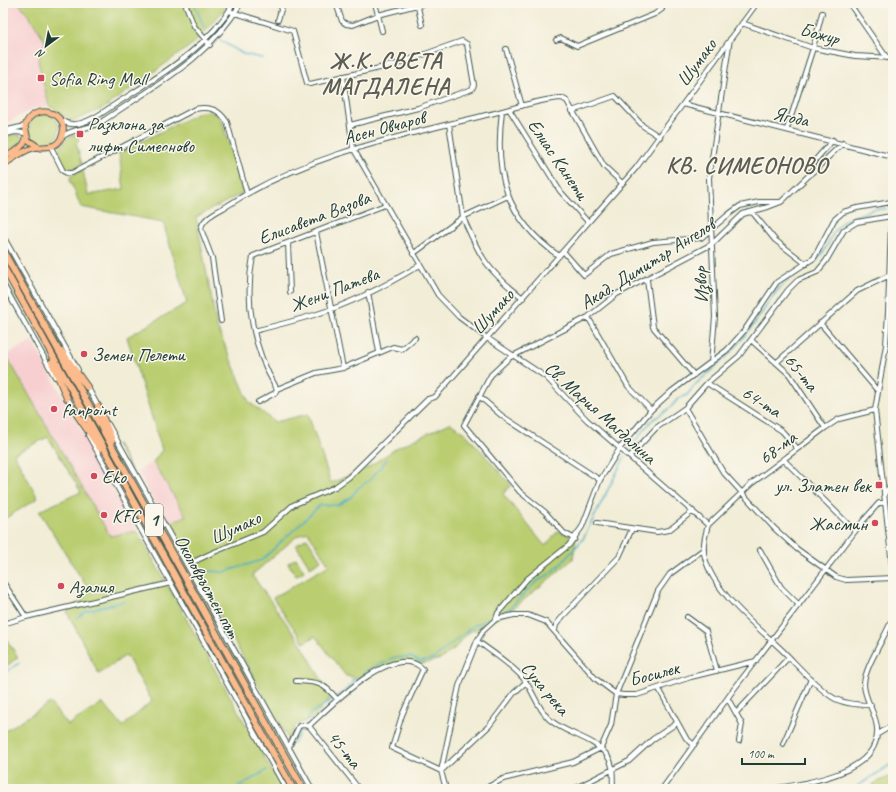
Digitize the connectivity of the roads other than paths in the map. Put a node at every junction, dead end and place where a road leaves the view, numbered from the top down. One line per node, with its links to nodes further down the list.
1 (185, 3): 21 (street)
2 (234, 3): 12 (street)
3 (241, 3): 14 (street)
4 (283, 3): 16 (street)
5 (336, 3): 15 (street)
6 (375, 3): 15 (street)
7 (425, 3): 10 (street)
8 (757, 3): 17 (street, Шумако)
9 (849, 3): 26 (street)
10 (417, 4): 15 (street); 18 (street)
11 (662, 9): 22 (street)
12 (229, 11): 14 (street); 21 (street)
13 (822, 13): 24 (street)
14 (234, 14): 23 (street); 28 (street)
15 (378, 15): 19 (street)
16 (278, 20)
17 (742, 23): 20 (street, Шумако); 24 (street, Божур)
18 (422, 25)
19 (382, 31)
20 (730, 39): 29 (street, Шумако); 34 (street, Извор)
21 (205, 40): 23 (street); 35 (street)
22 (556, 40)
23 (210, 45): 44 (street)
24 (813, 48): 26 (street, Божур); 39 (street)
25 (506, 49): 30 (street)
26 (887, 58): 27 (street, Божур)
27 (893, 58)
28 (343, 76): 37 (street, Св. Мария Магдалина); 37 (street)
29 (683, 104): 34 (street, Ягода); 43 (street, Шумако)
30 (522, 106): 31 (street, Асен Овчаров); 33 (street, Асен Овчаров)
31 (509, 110): 32 (street, Асен Овчаров); 65 (street, Елиас Канети)
32 (502, 111): 36 (street, Асен Овчаров); 58 (street)
33 (572, 111): 43 (street); 56 (street)
34 (720, 113): 39 (street, Ягода); 66 (street, Извор)
35 (58, 116): 38 (main road); 44 (main road)
36 (449, 124): 49 (street, Асен Овчаров); 64 (street)
37 (350, 125): 49 (street, Св. Мария Магдалина)
38 (25, 126): 40 (street); 42 (main road)
39 (787, 130): 45 (street, Ягода)
40 (3, 131)
41 (3, 135): 42 (street)
42 (26, 135): 48 (main road); 51 (main road)
43 (660, 137): 56 (street, Шумако)
44 (60, 140): 47 (main road)
45 (833, 140): 46 (street, Ягода); 54 (street)
46 (843, 143): 50 (street, Ягода); 59 (street, Акад. Димитър Ангелов)
47 (51, 147): 48 (main road); 57 (street)
48 (40, 148): 53 (main road)
49 (353, 148): 57 (street, Асен Овчаров); 61 (street, Св. Мария Магдалина)
50 (893, 157)
51 (3, 158)
52 (893, 164): 55 (street)
53 (3, 165)
54 (809, 167)
55 (893, 172): 60 (street)
56 (622, 183): 65 (street, Шумако)
57 (246, 194): 88 (street, Асен Овчаров)
58 (508, 196): 64 (street); 75 (street)
59 (781, 202): 62 (street, Акад. Димитър Ангелов); 66 (street)
60 (891, 202): 63 (street); 76 (street)
61 (385, 205): 67 (street, Елисавета Вазова); 74 (street, Св. Мария Магдалина)
62 (749, 212): 71 (street, Акад. Димитър Ангелов); 76 (street)
63 (891, 216): 68 (street); 94 (street)
64 (463, 217): 74 (street); 84 (street)
65 (588, 222): 72 (street, Шумако)
66 (711, 231): 71 (street, Извор); 72 (street)
67 (316, 232): 70 (street, Елисавета Вазова); 85 (street)
68 (892, 232): 79 (street)
69 (3, 236): 103 (street)
70 (288, 243): 82 (street); 91 (street, Елисавета Вазова)
71 (712, 244): 80 (street, Акад. Димитър Ангелов); 99 (street, Извор)
72 (563, 251): 75 (street, Шумако)
73 (3, 252): 90 (highway, Околовръстен път / 1)
74 (413, 254): 77 (street, Св. Мария Магдалина)
75 (559, 256): 84 (street, Шумако)
76 (806, 264): 99 (street)
77 (420, 265): 83 (street, Жени Патева); 93 (street, Св. Мария Магдалина)
78 (3, 266): 95 (highway, Околовръстен път / 1)
79 (890, 278): 86 (street); 89 (street)
80 (647, 280): 87 (street, Акад. Димитър Ангелов); 101 (street)
81 (3, 284): 107 (street)
82 (290, 292)
83 (368, 292): 85 (street, Жени Патева); 96 (street)
84 (523, 298): 93 (street, Шумако)
85 (332, 308): 91 (street, Жени Патева); 100 (street)
86 (891, 313): 105 (street)
87 (588, 317): 97 (street, Акад. Димитър Ангелов); 111 (street)
88 (221, 321)
89 (820, 323): 98 (street); 105 (street)
90 (45, 328): 103 (highway); 119 (highway, Околовръстен път / 1)
91 (254, 331): 104 (street)
92 (415, 338): 96 (street)
93 (487, 338): 97 (street, Св. Мария Магдалина); 135 (street, Шумако)
94 (751, 340): 98 (street, 65-та); 102 (street)
95 (43, 341): 107 (highway); 120 (highway, Околовръстен път / 1)
96 (379, 352): 100 (street)
97 (512, 357): 106 (street, Акад. Димитър Ангелов); 115 (street, Св. Мария Магдалина)
98 (777, 362): 114 (street, 65-та)
99 (711, 363): 101 (street)
100 (343, 368): 104 (street)
101 (694, 375): 111 (street)
102 (707, 383): 110 (street); 116 (street, 64-та)
103 (87, 387): 109 (street)
104 (277, 389): 108 (street)
105 (877, 390): 112 (street)
106 (479, 396): 121 (street); 131 (street, Акад. Димитър Ангелов)
107 (67, 398): 113 (street)
108 (258, 402)
109 (98, 406): 119 (highway); 135 (street)
110 (685, 408): 117 (street); 123 (street)
111 (651, 410): 115 (street)
112 (875, 410): 114 (street, 68-ма); 124 (street)
113 (78, 416): 120 (highway); 140 (street)
114 (825, 428): 116 (street, 68-ма)
115 (620, 448): 117 (street, Св. Мария Магдалина); 121 (street)
116 (797, 448): 118 (street, 68-ма)
117 (630, 456): 126 (street, Св. Мария Магдалина)
118 (783, 459): 123 (street, 68-ма); 130 (street)
119 (122, 461): 176 (highway, Околовръстен път / 1)
120 (116, 470): 175 (highway, Околовръстен път / 1)
121 (600, 480): 131 (street)
122 (893, 481): 124 (street)
123 (742, 492): 128 (street, 68-ма); 136 (street)
124 (884, 495): 125 (street)
125 (885, 503): 130 (street); 132 (street)
126 (693, 511): 128 (street, Св. Мария Магдалина); 129 (street)
127 (597, 523): 129 (street)
128 (708, 525): 133 (street)
129 (632, 529): 147 (street)
130 (855, 532): 136 (street)
131 (575, 539): 145 (street)
132 (891, 541): 137 (street)
133 (704, 549): 149 (street); 157 (street)
134 (760, 550): 141 (street)
135 (187, 565): 169 (street)
136 (826, 570): 138 (street); 141 (street)
137 (893, 575)
138 (893, 578)
139 (3, 582): 142 (street)
140 (171, 583): 142 (street); 174 (street)
141 (799, 605): 149 (street)
142 (26, 617): 146 (street)
143 (687, 617): 152 (street)
144 (893, 617): 160 (street)
145 (496, 619): 147 (street, Босилек); 148 (street)
146 (3, 624)
147 (555, 630): 157 (street, Босилек)
148 (477, 641): 155 (street, Суха река); 172 (street)
149 (772, 641): 150 (street); 151 (street)
150 (789, 657): 153 (street); 161 (street)
151 (756, 661): 152 (street, Босилек); 159 (street)
152 (717, 671): 156 (street, Босилек)
153 (811, 679): 160 (street); 167 (street)
154 (296, 681): 158 (street)
155 (526, 682): 170 (street, Суха река); 172 (street)
156 (659, 689): 157 (street, Босилек); 162 (street)
157 (616, 694): 170 (street)
158 (337, 699): 164 (street); 172 (street)
159 (728, 699): 161 (street); 168 (street)
160 (871, 705): 165 (street)
161 (736, 713): 166 (street)
162 (677, 723): 168 (street); 171 (street)
163 (893, 725): 165 (street)
164 (309, 726): 169 (street); 178 (street, 45-та)
165 (878, 734): 173 (street)
166 (739, 741)
167 (783, 744)
168 (694, 746): 183 (street)
169 (288, 747): 177 (street)
170 (601, 748): 171 (street, Суха река); 180 (street)
171 (613, 770): 181 (street); 182 (street, Суха река)
172 (441, 771): 179 (street)
173 (781, 788): 184 (street)
174 (286, 789)
175 (293, 789)
176 (303, 789)
177 (312, 789)
178 (360, 789)
179 (446, 789)
180 (484, 789)
181 (574, 789)
182 (613, 789)
183 (662, 789)
184 (770, 789)

